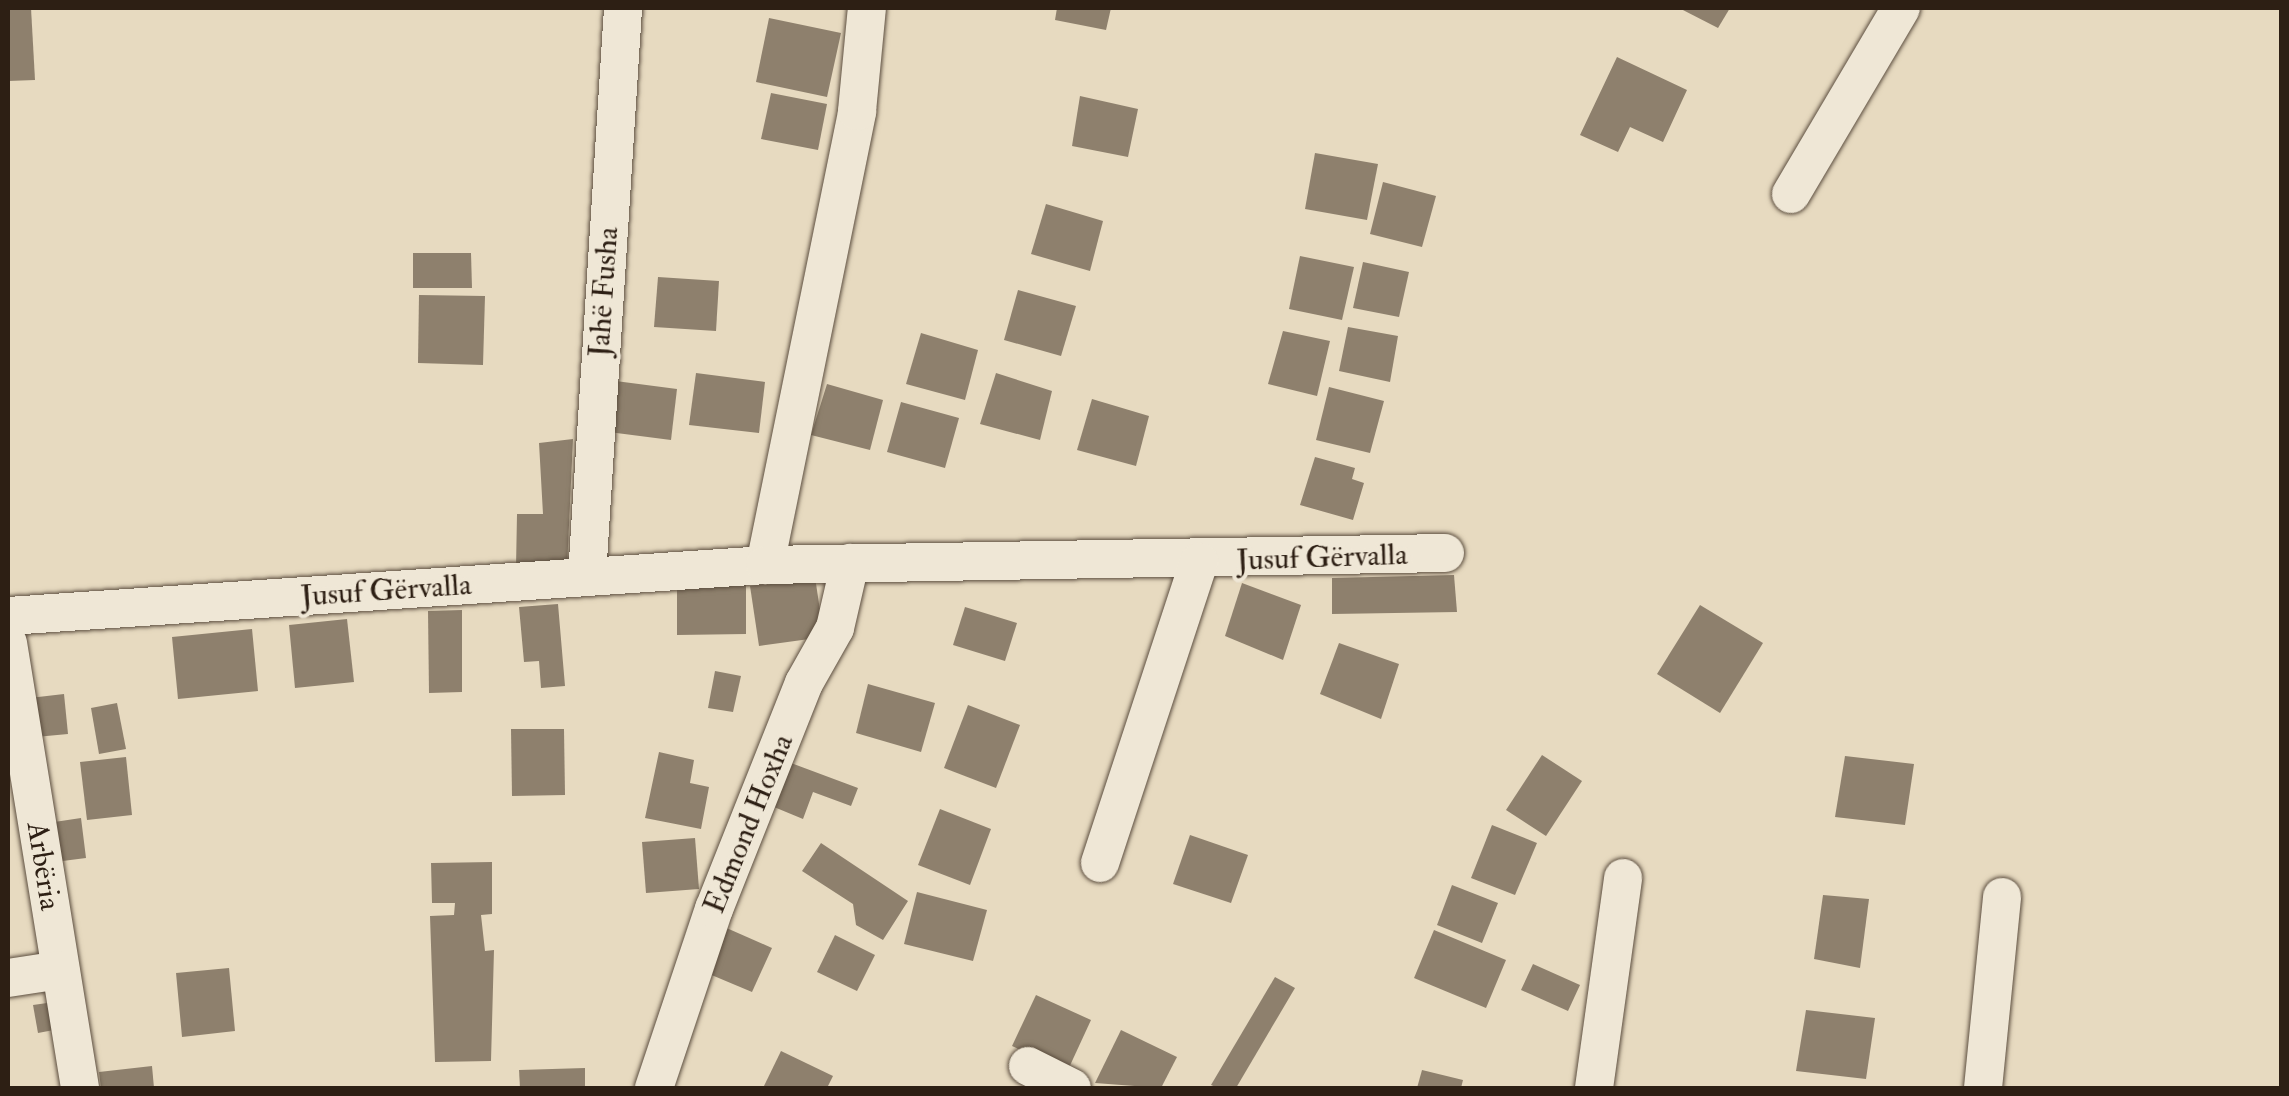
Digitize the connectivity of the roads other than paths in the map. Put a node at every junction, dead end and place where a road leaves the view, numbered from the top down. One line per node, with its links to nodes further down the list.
1 (623, 8): 9 (street, Jahë Fusha)
2 (867, 8): 8 (street)
3 (1897, 9): 4 (street)
4 (1791, 194)
5 (1445, 554): 6 (street, Jusuf Gërvalla)
6 (1199, 562): 7 (street, Jusuf Gërvalla); 12 (street, Jusuf Gërvalla)
7 (850, 563): 8 (street, Jusuf Gërvalla); 19 (street, Edmond Hoxha)
8 (765, 565): 9 (street, Jusuf Gërvalla)
9 (587, 576): 10 (street, Jusuf Gërvalla)
10 (8, 616)
11 (8, 644): 15 (street, Arbëria)
12 (1100, 863)
13 (1623, 878): 21 (street)
14 (2002, 897): 22 (street)
15 (60, 970): 16 (street); 18 (street, Arbëria)
16 (8, 978)
17 (1028, 1066): 20 (street)
18 (80, 1088)
19 (654, 1088)
20 (1072, 1088)
21 (1594, 1088)
22 (1983, 1088)

